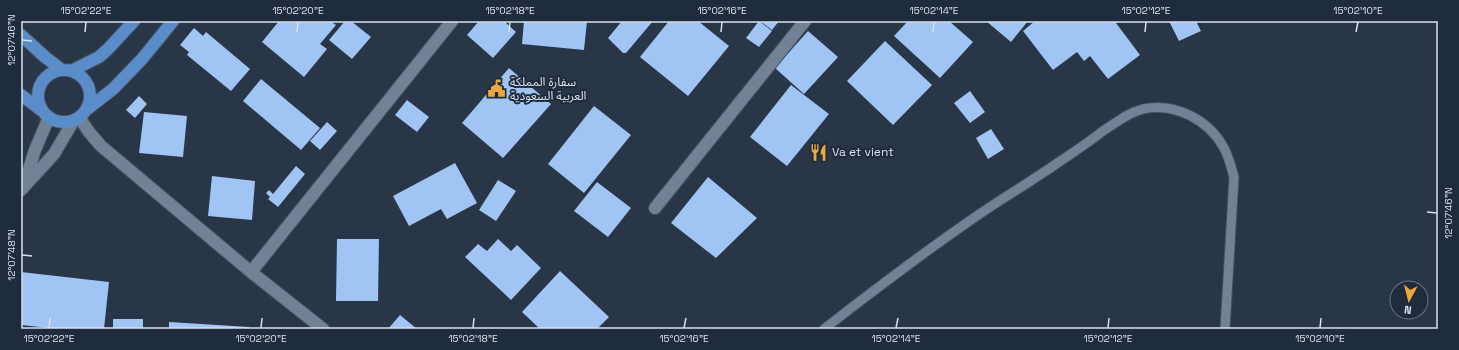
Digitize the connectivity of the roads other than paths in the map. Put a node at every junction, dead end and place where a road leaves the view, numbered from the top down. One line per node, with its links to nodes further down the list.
1 (134, 21): 6 (main road)
2 (173, 21): 9 (main road)
3 (452, 21): 12 (street)
4 (805, 21): 11 (street)
5 (21, 35): 6 (main road)
6 (67, 70): 8 (main road); 9 (main road)
7 (21, 95): 8 (main road)
8 (45, 113): 9 (main road); 10 (street)
9 (80, 116): 10 (street); 12 (street)
10 (22, 188)
11 (655, 208)
12 (251, 272): 13 (street)
13 (323, 329)
14 (824, 329): 15 (lane)
15 (1225, 329)

